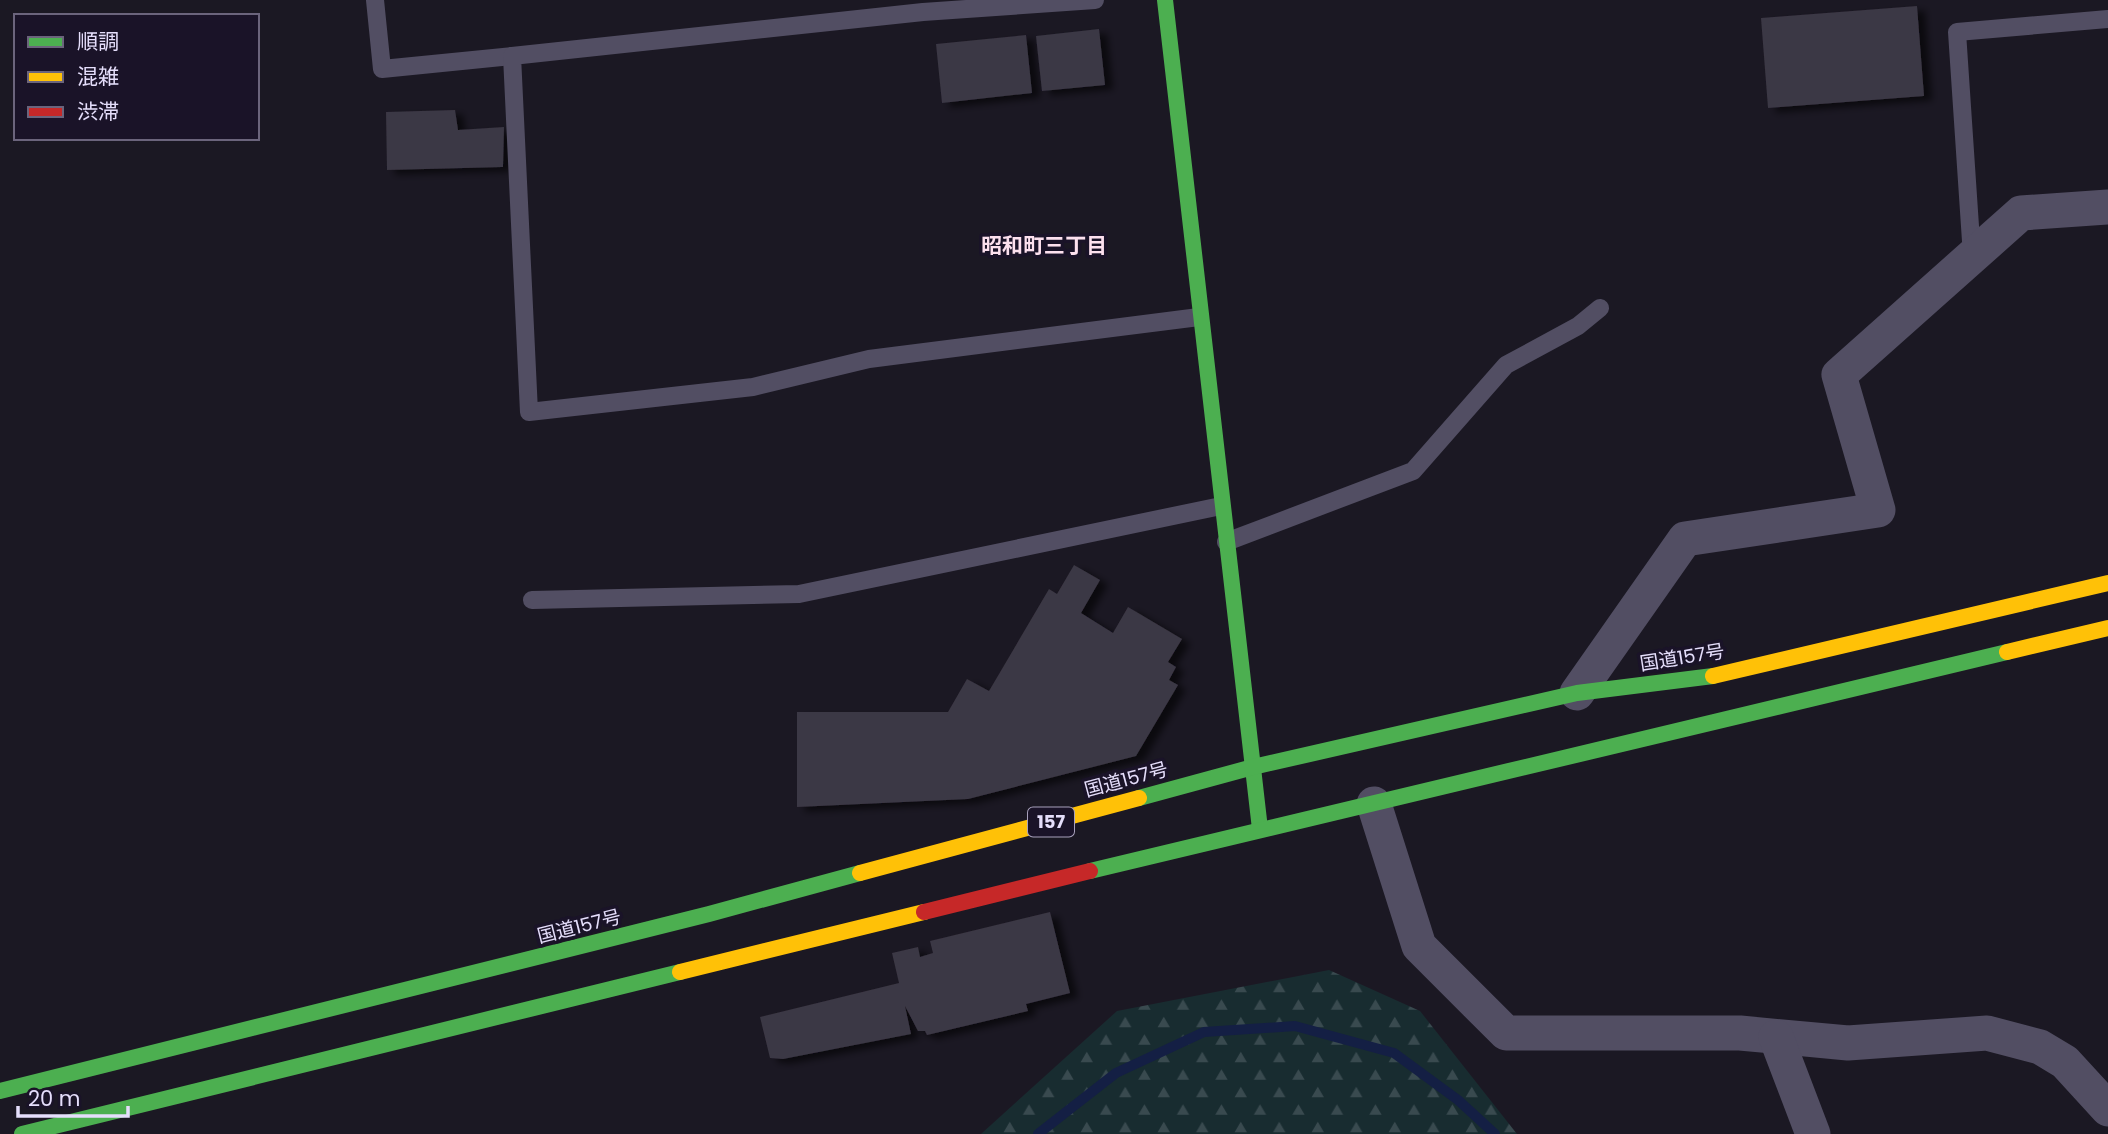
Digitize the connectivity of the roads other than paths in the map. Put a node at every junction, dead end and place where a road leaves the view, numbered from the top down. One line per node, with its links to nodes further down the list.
1 (375, 0): 5 (lane)
2 (1095, 0): 5 (lane)
3 (1166, 0): 9 (main road)
4 (2108, 19): 7 (lane)
5 (512, 56): 9 (lane)
6 (2108, 207): 7 (street)
7 (1973, 260): 15 (street)
8 (1600, 309): 11 (lane)
9 (1199, 317): 10 (main road)
10 (1222, 506): 11 (main road); 13 (lane)
11 (1226, 542): 16 (main road)
12 (2108, 583): 15 (main road, 国道157号 / 157)
13 (532, 600)
14 (2108, 628): 17 (main road)
15 (1577, 694): 16 (main road, 国道157号 / 157)
16 (1253, 767): 18 (main road); 20 (main road, 国道157号 / 157)
17 (1374, 804): 18 (main road); 19 (street)
18 (1260, 829): 22 (main road)
19 (1776, 1037): 21 (street); 23 (street)
20 (0, 1091)
21 (2108, 1109)
22 (22, 1134)
23 (1813, 1134)

